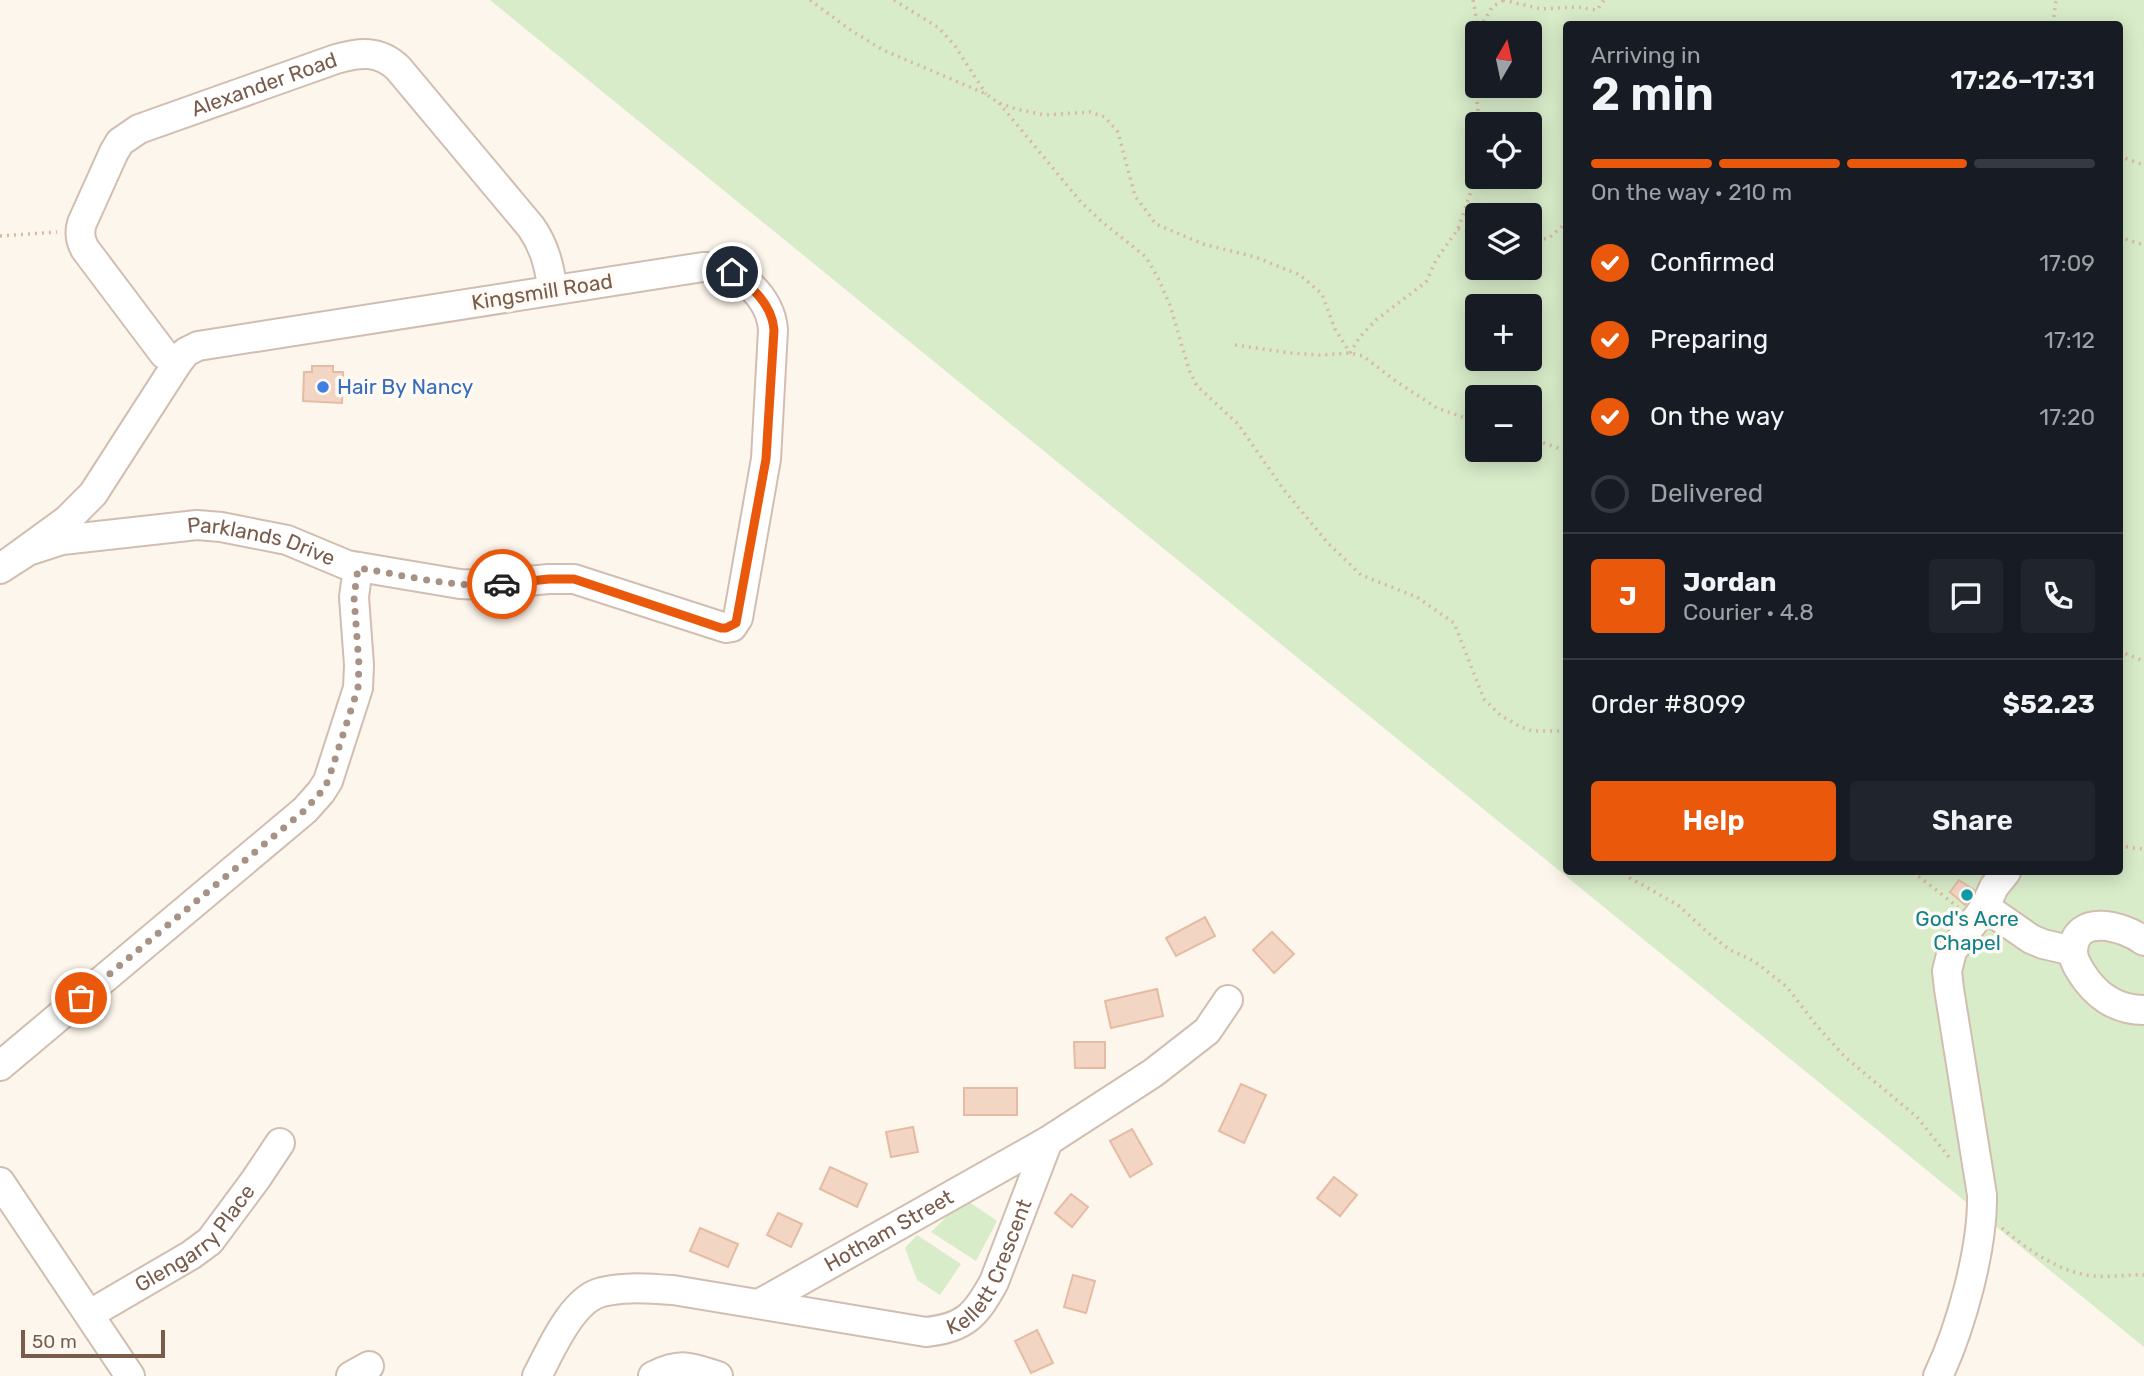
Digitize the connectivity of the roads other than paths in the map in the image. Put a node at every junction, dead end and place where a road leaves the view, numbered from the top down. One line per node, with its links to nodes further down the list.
1 (553, 290): 2 (street, Kingsmill Road); 2 (street, Alexander Road); 6 (street, Kingsmill Road)
2 (178, 362): 3 (street, Kingsmill Road)
3 (68, 530): 4 (street, Parklands Drive); 5 (street, Parklands Drive)
4 (4, 566)
5 (358, 568): 6 (street, Parklands Drive); 13 (street)
6 (732, 627)
7 (2004, 875): 8 (street)
8 (1980, 914): 10 (street); 23 (street)
9 (2144, 941): 10 (street)
10 (2073, 951): 12 (street)
11 (1228, 1000): 14 (street, Hotham Street)
12 (2144, 1010)
13 (0, 1066)
14 (1048, 1140): 17 (street, Hotham Street); 17 (street, Kellett Crescent)
15 (280, 1143): 18 (street, Glengarry Place)
16 (0, 1182): 18 (street)
17 (758, 1304): 20 (street)
18 (90, 1314): 19 (street)
19 (130, 1376)
20 (537, 1376)
21 (653, 1376): 22 (street)
22 (718, 1376)
23 (1938, 1376)

